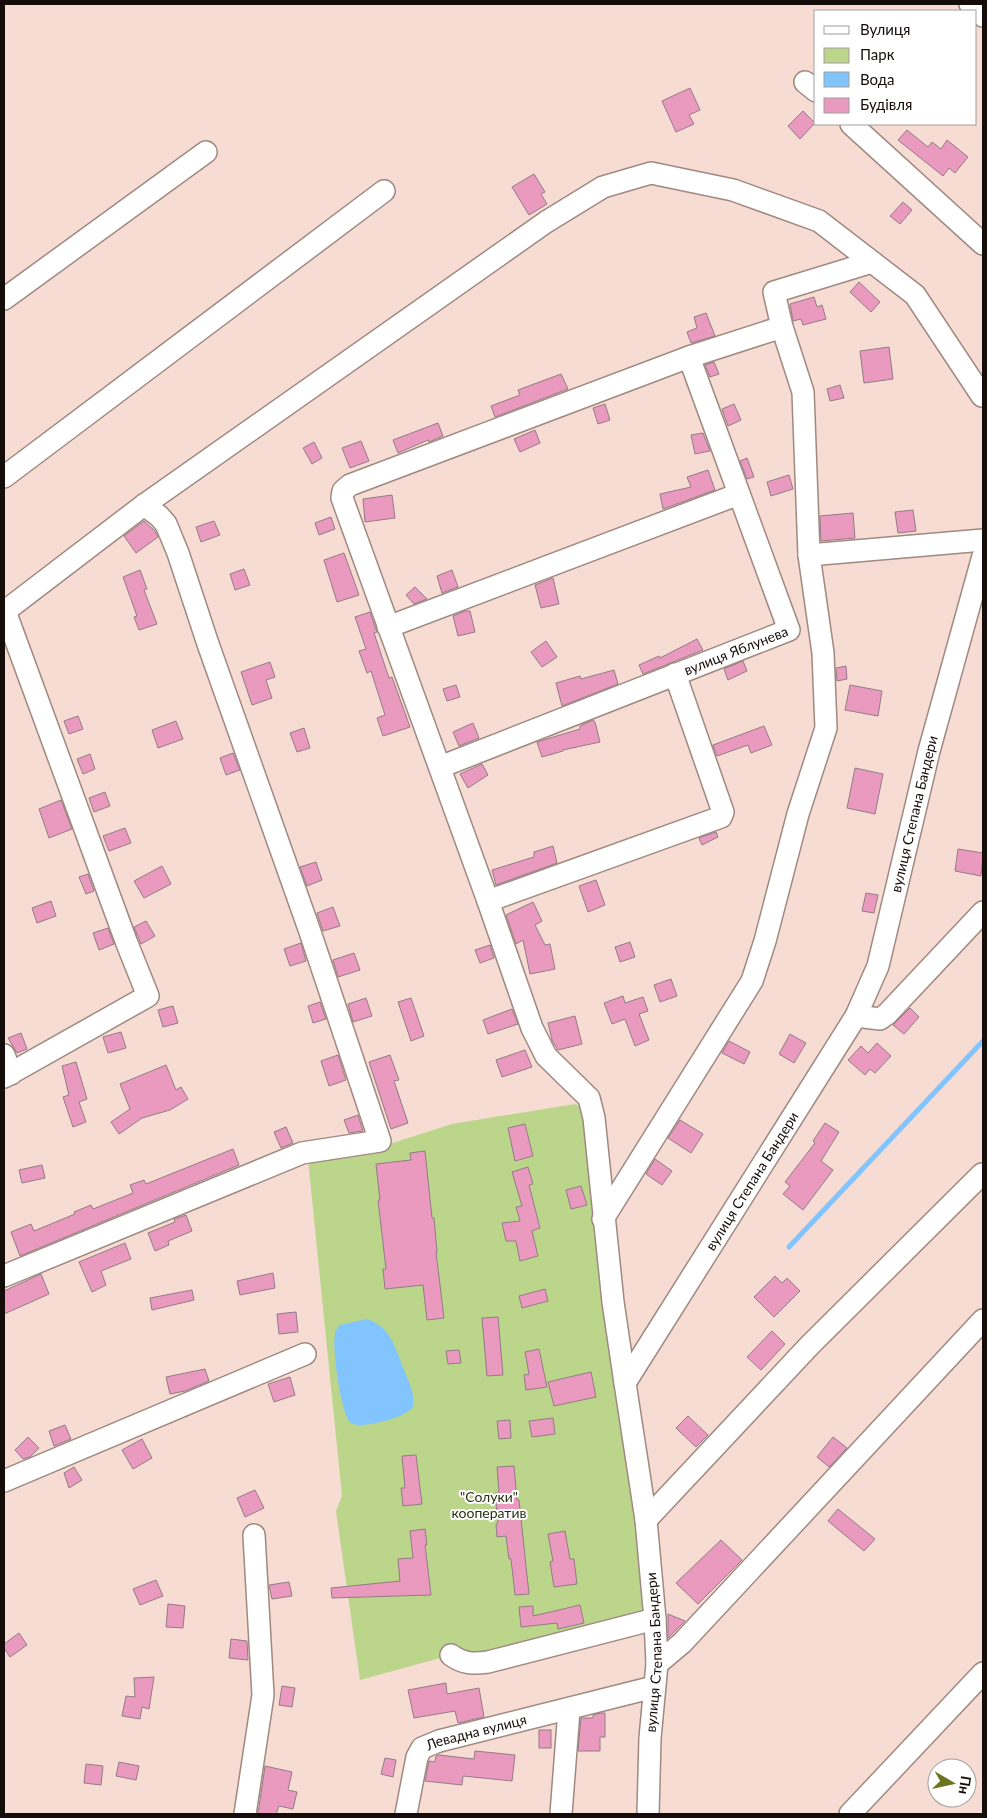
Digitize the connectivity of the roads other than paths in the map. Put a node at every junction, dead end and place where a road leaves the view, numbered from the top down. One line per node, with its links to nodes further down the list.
1 (852, 125): 4 (street)
2 (206, 152): 6 (street)
3 (384, 191): 10 (street)
4 (983, 244)
5 (872, 262): 7 (street); 9 (street); 12 (street)
6 (4, 299)
7 (782, 327): 8 (street); 14 (street)
8 (689, 357): 11 (street, вулиця Яблунева); 17 (street)
9 (983, 398)
10 (4, 476)
11 (739, 494): 17 (street); 18 (street, вулиця Яблунева)
12 (144, 505): 16 (street); 26 (street)
13 (983, 540): 14 (street)
14 (810, 555): 25 (street)
15 (983, 556): 22 (street, вулиця Степана Бандери)
16 (5, 612): 23 (street)
17 (388, 627): 19 (street)
18 (675, 674): 19 (street, вулиця Яблунева); 20 (street)
19 (440, 767): 20 (street)
20 (488, 901): 25 (street)
21 (983, 912): 22 (street)
22 (856, 1016): 29 (street, вулиця Степана Бандери)
23 (6, 1069)
24 (982, 1174): 31 (street)
25 (604, 1219): 29 (street)
26 (4, 1276)
27 (983, 1320): 35 (street)
28 (305, 1354): 30 (street)
29 (625, 1383): 31 (street, вулиця Степана Бандери)
30 (4, 1481)
31 (646, 1520): 33 (street, вулиця Степана Бандери)
32 (254, 1535): 39 (street)
33 (655, 1619): 34 (street); 35 (street, вулиця Степана Бандери)
34 (452, 1655)
35 (657, 1664): 37 (street, вулиця Степана Бандери)
36 (983, 1673): 43 (street)
37 (654, 1687): 38 (street, Левадна вулиця); 42 (street, вулиця Степана Бандери)
38 (568, 1710): 40 (street, Левадна вулиця); 41 (street)
39 (245, 1814)
40 (406, 1814)
41 (560, 1814)
42 (648, 1814)
43 (850, 1814)

